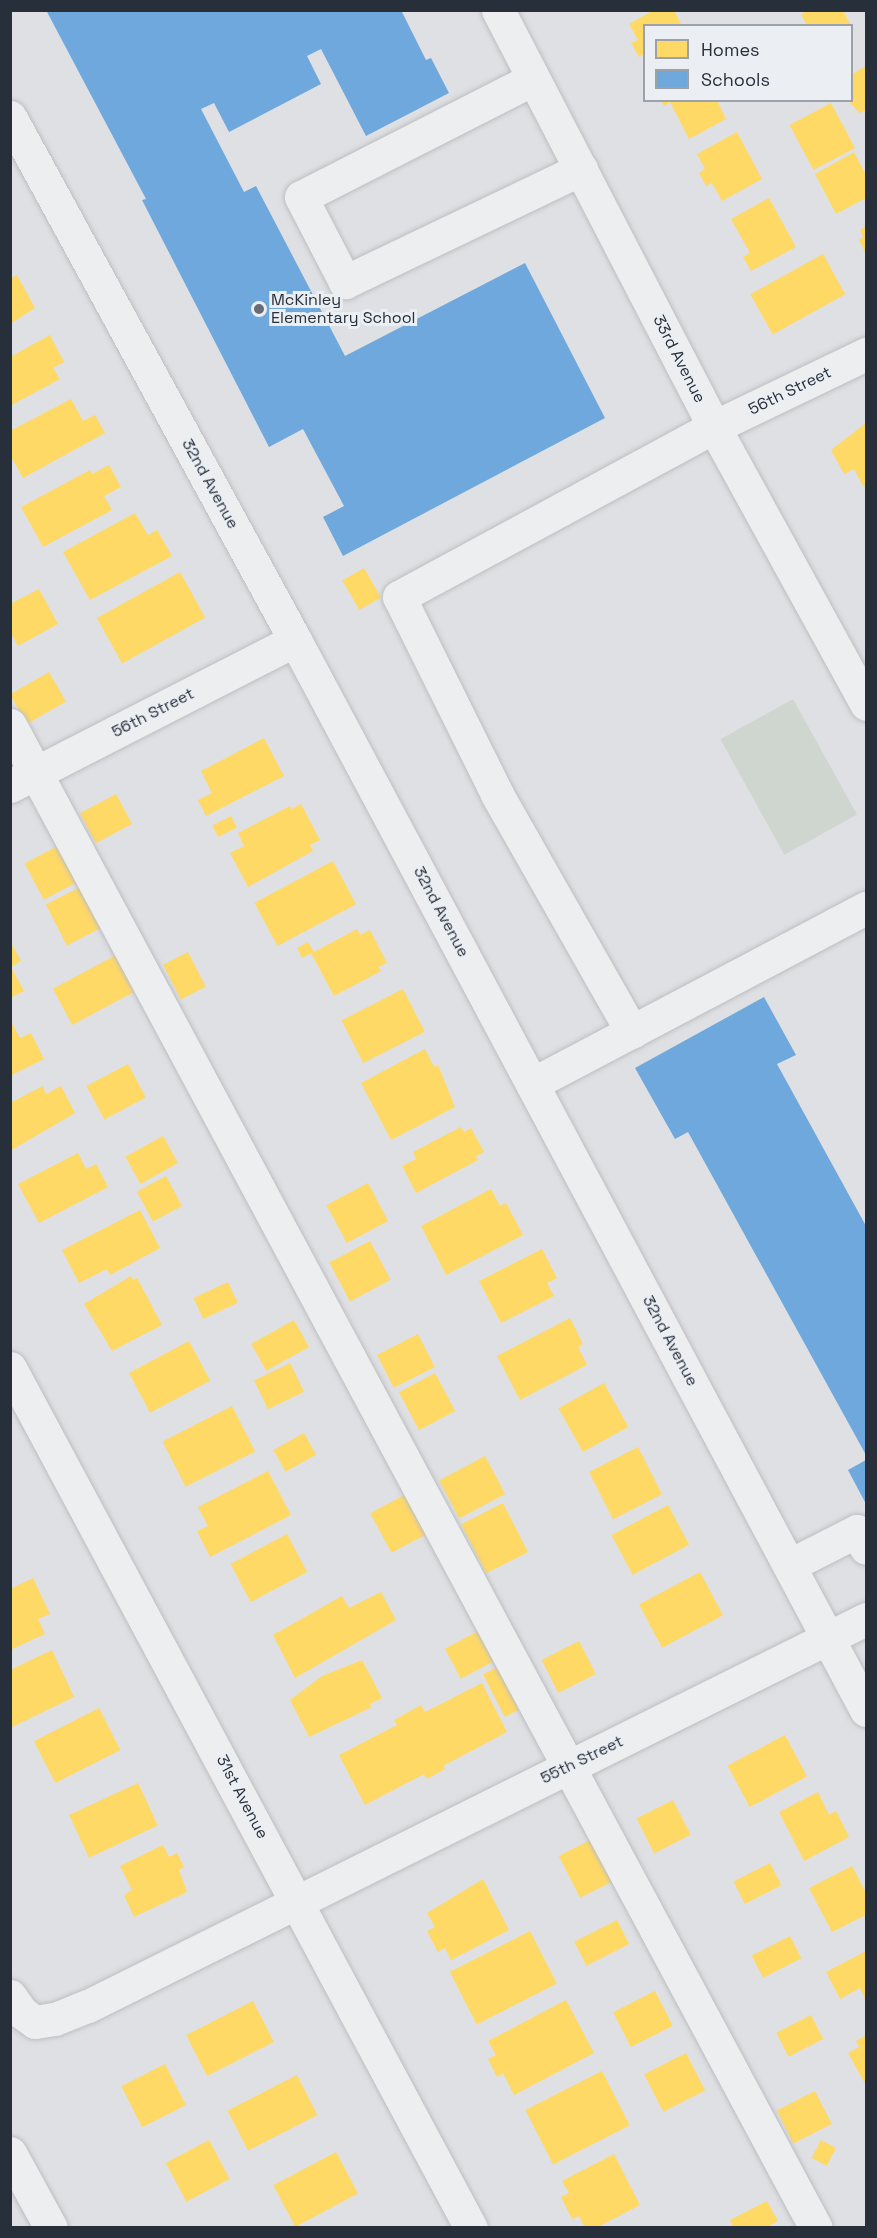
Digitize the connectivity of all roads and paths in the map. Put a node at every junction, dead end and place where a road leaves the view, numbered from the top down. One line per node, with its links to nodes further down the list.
1 (498, 10): 2 (street, 33rd Avenue)
2 (533, 79): 4 (street, 33rd Avenue); 4 (street)
3 (10, 117): 7 (street, 32nd Avenue)
4 (580, 170): 6 (street, 33rd Avenue)
5 (867, 354): 6 (street, 56th Street)
6 (714, 427): 8 (street, 33rd Avenue); 12 (street, 56th Street)
7 (295, 640): 10 (street, 56th Street); 13 (street, 32nd Avenue)
8 (867, 704)
9 (10, 725): 10 (street)
10 (23, 780): 20 (street)
11 (867, 908): 12 (street)
12 (632, 1032): 13 (street)
13 (532, 1084): 16 (street, 32nd Avenue)
14 (10, 1368): 21 (street, 31st Avenue)
15 (867, 1548): 16 (street)
16 (790, 1565): 18 (street, 32nd Avenue)
17 (867, 1619): 18 (street, 55th Street)
18 (828, 1638): 19 (street, 32nd Avenue); 20 (street, 55th Street)
19 (867, 1710)
20 (569, 1766): 21 (street, 55th Street); 26 (street)
21 (298, 1901): 22 (street, 55th Street); 25 (street, 31st Avenue)
22 (10, 1996)
23 (10, 2153): 24 (street)
24 (51, 2228)
25 (471, 2228)
26 (816, 2228)

